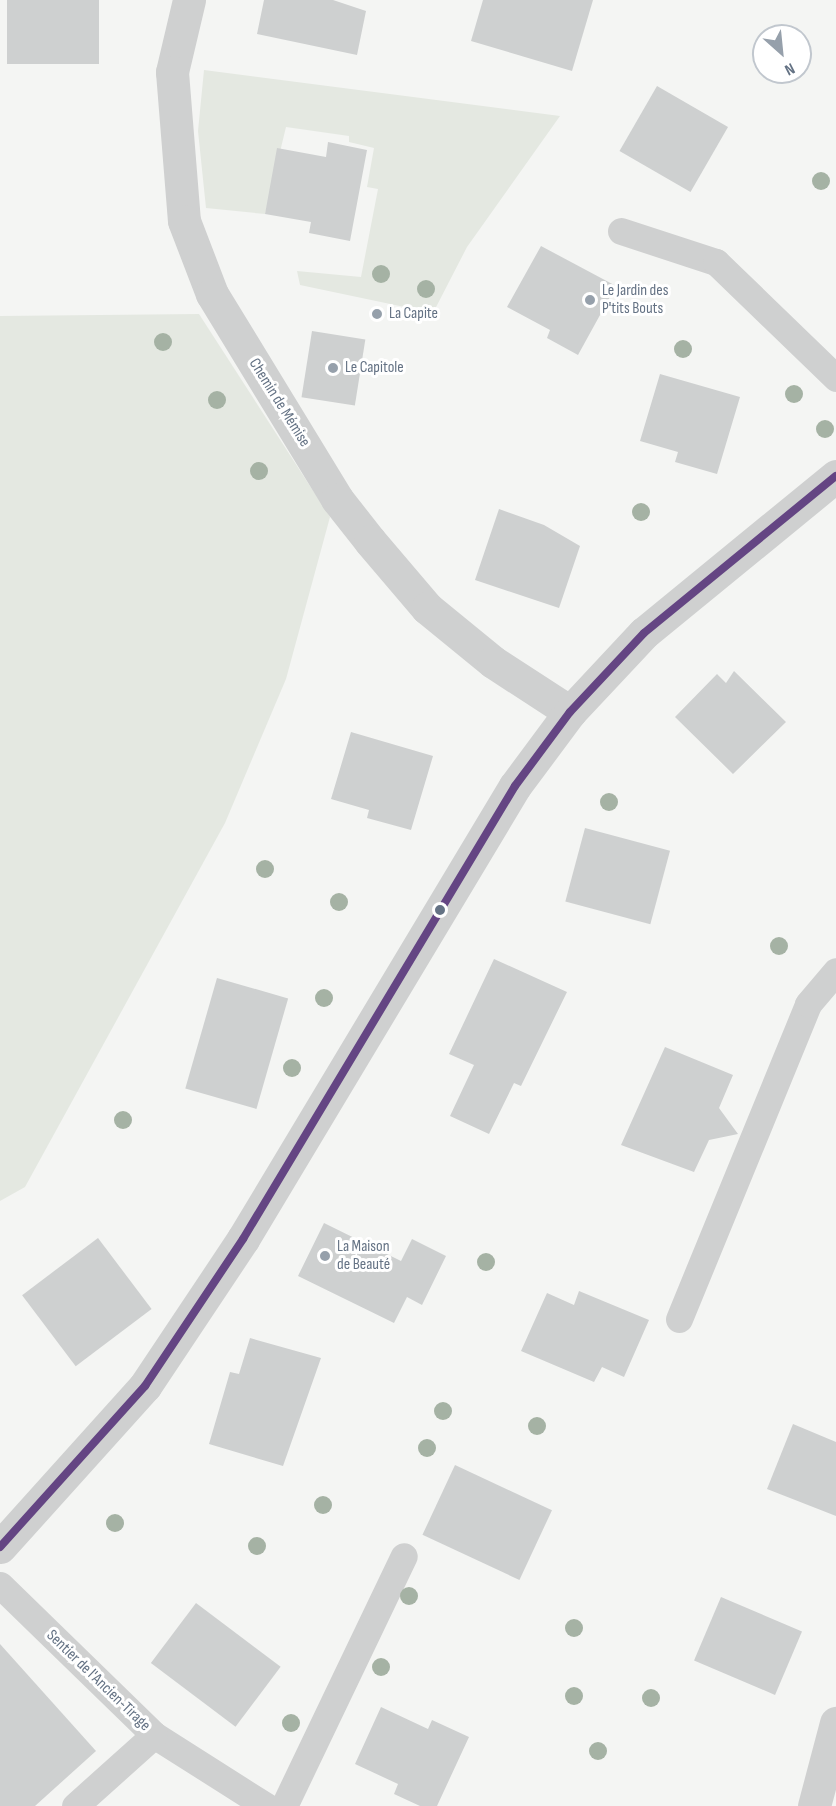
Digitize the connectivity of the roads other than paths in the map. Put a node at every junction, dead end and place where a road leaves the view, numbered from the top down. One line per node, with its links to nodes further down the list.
1 (189, 0): 5 (street, Chemin de Mémise)
2 (621, 231): 3 (lane)
3 (836, 378)
4 (836, 476): 5 (street)
5 (570, 712): 8 (street)
6 (836, 971): 7 (lane)
7 (679, 1319)
8 (0, 1547)
9 (404, 1556): 15 (lane)
10 (0, 1585): 12 (lane, Sentier de l'Ancien-Tirage)
11 (836, 1723): 16 (street)
12 (154, 1735): 13 (lane); 14 (lane, Sentier de l'Ancien-Tirage)
13 (75, 1806)
14 (266, 1806)
15 (284, 1806)
16 (814, 1806)

